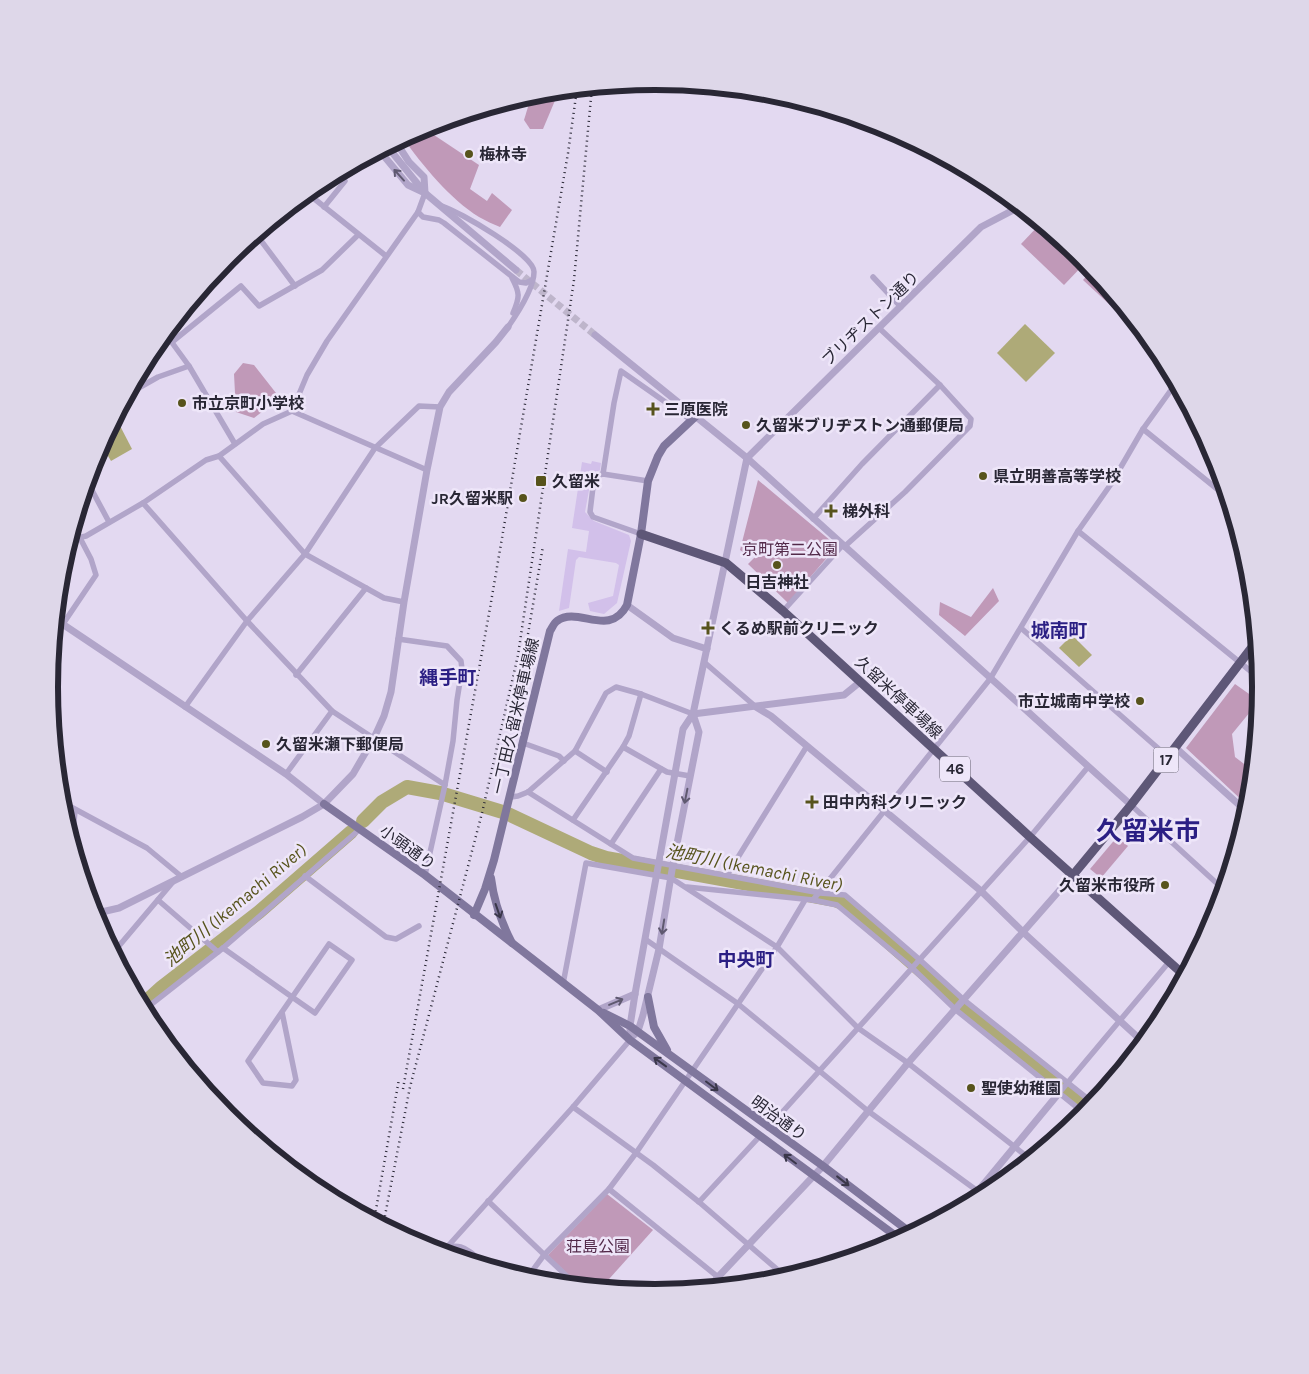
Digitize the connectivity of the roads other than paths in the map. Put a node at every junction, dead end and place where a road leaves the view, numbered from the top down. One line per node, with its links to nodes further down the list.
1 (400, 147): 5 (street)
2 (391, 151): 5 (street)
3 (384, 155): 5 (street, one-way to 3)
4 (342, 179): 8 (street)
5 (425, 193): 7 (street); 10 (street)
6 (313, 198): 8 (street)
7 (438, 204): 14 (street); 16 (street)
8 (324, 207): 11 (street)
9 (1014, 210): 18 (street, ブリヂストン通り)
10 (418, 212): 13 (street); 14 (street)
11 (358, 235): 13 (street); 17 (street)
12 (260, 239): 17 (street)
13 (386, 256): 29 (street)
14 (513, 272): 16 (street); 19 (street)
15 (873, 277): 18 (street)
16 (532, 280): 19 (street)
17 (294, 286): 23 (street)
18 (901, 307): 20 (street, ブリヂストン通り)
19 (508, 327): 28 (street)
20 (879, 328): 25 (street); 35 (street, ブリヂストン通り)
21 (595, 336): 30 (street)
22 (170, 339): 23 (street)
23 (172, 342): 24 (street)
24 (189, 366): 26 (street); 32 (street)
25 (940, 385): 42 (street); 48 (street)
26 (136, 389)
27 (1172, 389): 31 (street)
28 (440, 407): 33 (street); 36 (street)
29 (292, 411): 32 (street); 33 (street)
30 (694, 418): 35 (street); 37 (street); 38 (main road)
31 (1143, 428): 40 (street); 44 (street)
32 (235, 444): 34 (street)
33 (375, 448): 36 (street); 49 (street)
34 (219, 456): 41 (street); 49 (street)
35 (747, 458): 42 (street); 50 (street)
36 (427, 470): 52 (street)
37 (603, 474): 38 (street); 45 (street)
38 (648, 481): 45 (main road)
39 (91, 489): 43 (street)
40 (1218, 491)
41 (143, 503): 43 (street); 55 (street)
42 (813, 519): 48 (street)
43 (109, 522): 46 (street)
44 (1078, 531): 57 (street); 62 (street)
45 (641, 534): 50 (main road, 46); 53 (main road)
46 (80, 538): 47 (street); 56 (street)
47 (76, 539)
48 (843, 546): 54 (street); 65 (street)
49 (305, 554): 51 (street); 55 (street)
50 (726, 562): 54 (main road, 久留米停車場線 / 46); 59 (street)
51 (366, 588): 52 (street); 64 (street)
52 (404, 602): 58 (street)
53 (626, 605): 59 (street); 73 (main road, 一丁田久留米停車場線)
54 (783, 611): 66 (main road, 久留米停車場線 / 46)
55 (247, 621): 64 (street); 68 (street)
56 (63, 624): 68 (street)
57 (1021, 628): 65 (street); 79 (street)
58 (398, 640): 72 (street); 87 (street)
59 (707, 649): 61 (street)
60 (1250, 650): 62 (main road, 17)
61 (704, 662): 69 (street); 71 (street)
62 (1241, 662): 63 (street); 76 (main road, 17)
63 (1251, 671)
64 (296, 675): 70 (street)
65 (990, 679): 77 (street); 81 (street)
66 (860, 682): 69 (street); 77 (main road, 久留米停車場線 / 46)
67 (641, 694): 71 (street); 75 (street); 78 (street)
68 (185, 707): 85 (street)
69 (756, 707): 71 (street); 74 (street)
70 (332, 711): 72 (street); 85 (street)
71 (693, 714): 84 (street); 86 (street)
72 (374, 738): 87 (street); 90 (street)
73 (523, 743): 80 (street); 89 (main road, 一丁田久留米停車場線)
74 (807, 746): 95 (street); 104 (street)
75 (623, 748): 82 (street); 83 (street)
76 (1176, 748): 79 (main road, 17); 92 (street)
77 (934, 750): 95 (street); 99 (main road, 久留米停車場線 / 46)
78 (575, 751): 80 (street); 83 (street)
79 (1168, 757): 91 (main road, 17)
80 (564, 761): 88 (street)
81 (1088, 767): 91 (street); 99 (street)
82 (661, 769): 84 (street); 100 (street)
83 (607, 772): 96 (street)
84 (675, 773): 86 (street); 101 (street)
85 (286, 774): 90 (street)
86 (690, 776): 102 (street, one-way to 102)
87 (445, 785): 105 (street)
88 (528, 792): 89 (street); 96 (street)
89 (510, 799): 103 (main road, 一丁田久留米停車場線)
90 (324, 804): 98 (main road, 小頭通り); 109 (street)
91 (1131, 805): 107 (main road, 17); 112 (street)
92 (1239, 805)
93 (70, 807): 94 (street)
94 (75, 810): 97 (street); 109 (street)
95 (884, 811): 114 (street); 115 (street)
96 (573, 820): 100 (street)
97 (74, 824)
98 (360, 829): 105 (main road, 小頭通り); 108 (street)
99 (1030, 837): 107 (main road, 久留米停車場線 / 46); 114 (street)
100 (611, 844): 101 (street)
101 (658, 862): 102 (street); 106 (street)
102 (673, 864): 104 (street); 110 (street)
103 (490, 874): 120 (main road, 一丁田久留米停車場線); 124 (main road, one-way to 124)
104 (727, 874): 115 (street)
105 (424, 875): 120 (main road, 小頭通り)
106 (656, 875): 110 (street); 123 (street); 133 (street)
107 (1073, 875): 122 (street); 130 (main road, 久留米停車場線 / 46)
108 (305, 876): 121 (street); 128 (street)
109 (182, 877): 111 (street)
110 (671, 878): 113 (street); 127 (street, one-way to 127)
111 (173, 881): 116 (street); 119 (street)
112 (1218, 884)
113 (685, 886): 117 (street); 125 (street)
114 (982, 891): 122 (street); 129 (street)
115 (820, 893): 118 (street); 129 (street)
116 (158, 900): 126 (street); 128 (street)
117 (805, 900): 118 (street); 125 (street)
118 (813, 900): 131 (street)
119 (102, 912)
120 (474, 915): 124 (main road)
121 (419, 926)
122 (1024, 933): 137 (street); 143 (street)
123 (645, 939): 127 (street); 134 (street)
124 (513, 945): 133 (main road)
125 (777, 946): 138 (street); 145 (street)
126 (117, 947)
127 (659, 949): 136 (street); 138 (street)
128 (221, 950): 135 (street); 139 (street)
129 (920, 959): 131 (street); 137 (street)
130 (1169, 962): 132 (main road, 久留米停車場線 / 46); 143 (street)
131 (912, 968): 141 (street); 145 (street)
132 (1180, 971)
133 (563, 984): 140 (main road)
134 (635, 994): 140 (street, one-way to 134); 144 (street)
135 (292, 997): 135 (street); 142 (street)
136 (648, 997): 146 (street); 149 (main road)
137 (964, 1000): 141 (street); 154 (street)
138 (737, 1003): 151 (street); 152 (street)
139 (150, 1006)
140 (598, 1010): 144 (main road); 148 (main road)
141 (956, 1010): 150 (street); 155 (street)
142 (282, 1012): 142 (street)
143 (1119, 1021): 147 (street); 154 (street)
144 (630, 1026): 146 (main road, 明治通り); 148 (street)
145 (858, 1028): 150 (street); 152 (street)
146 (638, 1031): 148 (street); 149 (main road, 明治通り)
147 (1138, 1037)
148 (630, 1040): 153 (main road, 明治通り, one-way to 148); 157 (street)
149 (672, 1056): 151 (main road, 明治通り)
150 (908, 1063): 159 (street); 162 (street)
151 (692, 1071): 153 (street); 160 (main road, 明治通り, one-way to 160)
152 (819, 1072): 159 (street); 160 (street)
153 (686, 1081): 161 (main road, 明治通り); 163 (street)
154 (1067, 1084): 155 (street); 156 (street)
155 (1059, 1093): 158 (street); 162 (street)
156 (1087, 1098)
157 (573, 1107): 163 (street); 170 (street)
158 (1078, 1108)
159 (868, 1111): 165 (street); 169 (street)
160 (768, 1128): 165 (main road, 明治通り)
161 (760, 1136): 166 (main road, 明治通り, one-way to 161); 171 (street)
162 (1014, 1148): 164 (street); 167 (street)
163 (636, 1153): 168 (street); 171 (street)
164 (1025, 1155)
165 (823, 1166): 166 (street); 172 (main road, 明治通り, one-way to 172)
166 (814, 1176): 173 (main road, 明治通り); 174 (street)
167 (991, 1180)
168 (608, 1189): 176 (street); 180 (street)
169 (976, 1189)
170 (488, 1201): 175 (street); 176 (street)
171 (699, 1202): 174 (street)
172 (904, 1229)
173 (893, 1234)
174 (749, 1245): 178 (street); 180 (street)
175 (448, 1246): 177 (street)
176 (544, 1255): 179 (street); 181 (street)
177 (474, 1256)
178 (779, 1271)
179 (532, 1272)
180 (718, 1277): 182 (street)
181 (568, 1278)
182 (715, 1281)

